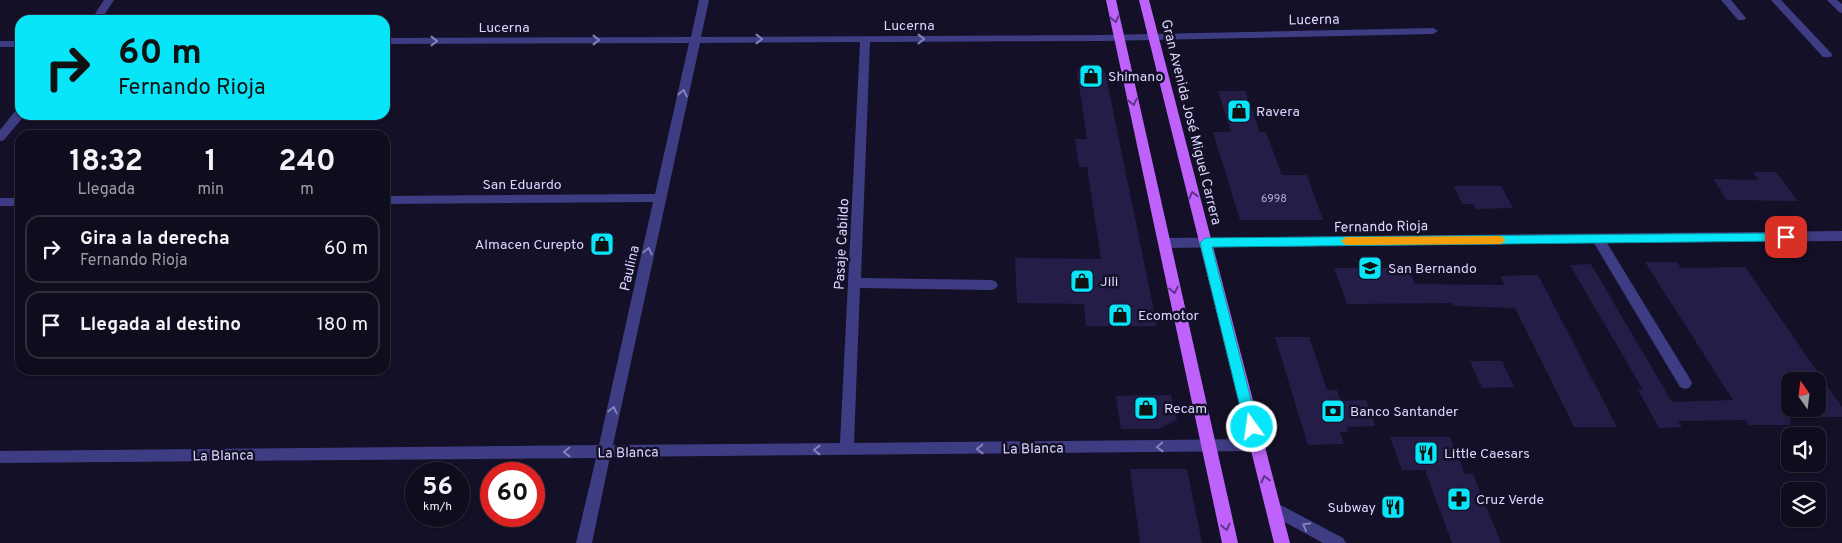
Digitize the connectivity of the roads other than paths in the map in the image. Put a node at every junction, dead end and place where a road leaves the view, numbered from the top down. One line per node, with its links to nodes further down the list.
1 (109, 0): 9 (street)
2 (704, 0): 15 (street, Paulina)
3 (1111, 0): 13 (main road, one-way to 13)
4 (1144, 0): 12 (main road, Gran Avenida José Miguel Carrera)
5 (1726, 0): 10 (street)
6 (1776, 0): 19 (street)
7 (1832, 0): 8 (street)
8 (1842, 10)
9 (99, 15)
10 (1741, 18)
11 (1432, 31): 12 (street, Lucerna)
12 (1153, 35): 13 (street, Lucerna); 29 (main road, Gran Avenida José Miguel Carrera, one-way to 12)
13 (1119, 37): 14 (street, Lucerna, one-way to 13); 28 (main road, one-way to 28)
14 (865, 39): 15 (street, Lucerna, one-way to 14); 30 (street, Pasaje Cabildo)
15 (695, 40): 16 (street, Lucerna, one-way to 15); 22 (street, Paulina, one-way to 15)
16 (390, 41)
17 (0, 44): 18 (street)
18 (15, 44)
19 (1827, 55)
20 (15, 119): 21 (street)
21 (0, 137)
22 (660, 198): 23 (street, San Eduardo); 36 (street, Paulina, one-way to 22)
23 (390, 200)
24 (0, 202): 25 (street)
25 (15, 202)
26 (1842, 236): 27 (street, Fernando Rioja)
27 (1598, 238): 29 (street, Fernando Rioja); 32 (street)
28 (1164, 243): 29 (street, Fernando Rioja); 34 (main road, one-way to 34)
29 (1205, 243): 33 (main road, Gran Avenida José Miguel Carrera)
30 (854, 283): 31 (street); 35 (street, Pasaje Cabildo)
31 (992, 285)
32 (1685, 383)
33 (1256, 445): 34 (street, La Blanca); 38 (main road, Gran Avenida José Miguel Carrera, one-way to 33)
34 (1208, 446): 35 (street, La Blanca, one-way to 35); 40 (main road, one-way to 40)
35 (847, 450): 36 (street, La Blanca, one-way to 36)
36 (604, 452): 37 (street, La Blanca, one-way to 37); 39 (street, Paulina)
37 (0, 457)
38 (1273, 508): 41 (main road, Gran Avenida José Miguel Carrera); 42 (street, one-way to 38)
39 (584, 543)
40 (1230, 543)
41 (1282, 543)
42 (1338, 543)

